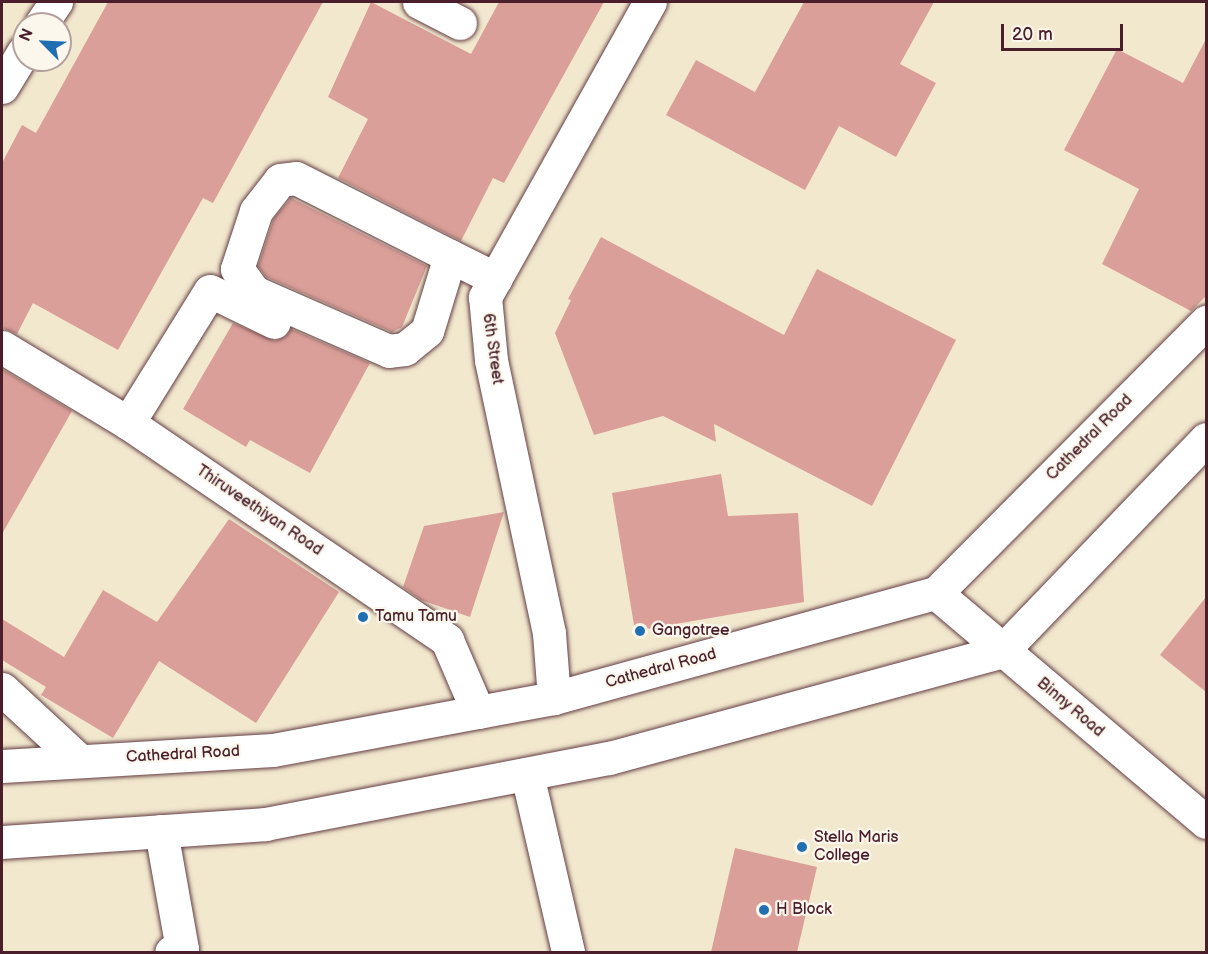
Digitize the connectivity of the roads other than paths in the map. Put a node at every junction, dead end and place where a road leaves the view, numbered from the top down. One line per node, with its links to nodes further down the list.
1 (419, 2): 3 (main road)
2 (650, 2): 7 (main road, 6th Street)
3 (460, 23)
4 (12, 71): 5 (main road)
5 (2, 87)
6 (450, 256): 6 (main road); 7 (main road)
7 (496, 279): 16 (main road, 6th Street)
8 (1206, 322): 13 (main road, Cathedral Road)
9 (2, 347): 11 (main road, Thiruveethiyan Road)
10 (360, 363): 11 (main road)
11 (128, 423): 17 (main road, Thiruveethiyan Road)
12 (1206, 439): 14 (main road)
13 (936, 593): 14 (main road, Binny Road); 16 (main road, Cathedral Road)
14 (1002, 651): 20 (main road); 21 (main road, Binny Road)
15 (2, 689): 18 (main road)
16 (554, 698): 17 (main road, Cathedral Road)
17 (478, 712): 18 (main road, Cathedral Road)
18 (80, 760): 19 (main road, Cathedral Road)
19 (2, 766)
20 (527, 774): 22 (main road); 25 (main road)
21 (1206, 822)
22 (161, 831): 23 (main road); 24 (main road)
23 (2, 842)
24 (179, 951)
25 (568, 952)

